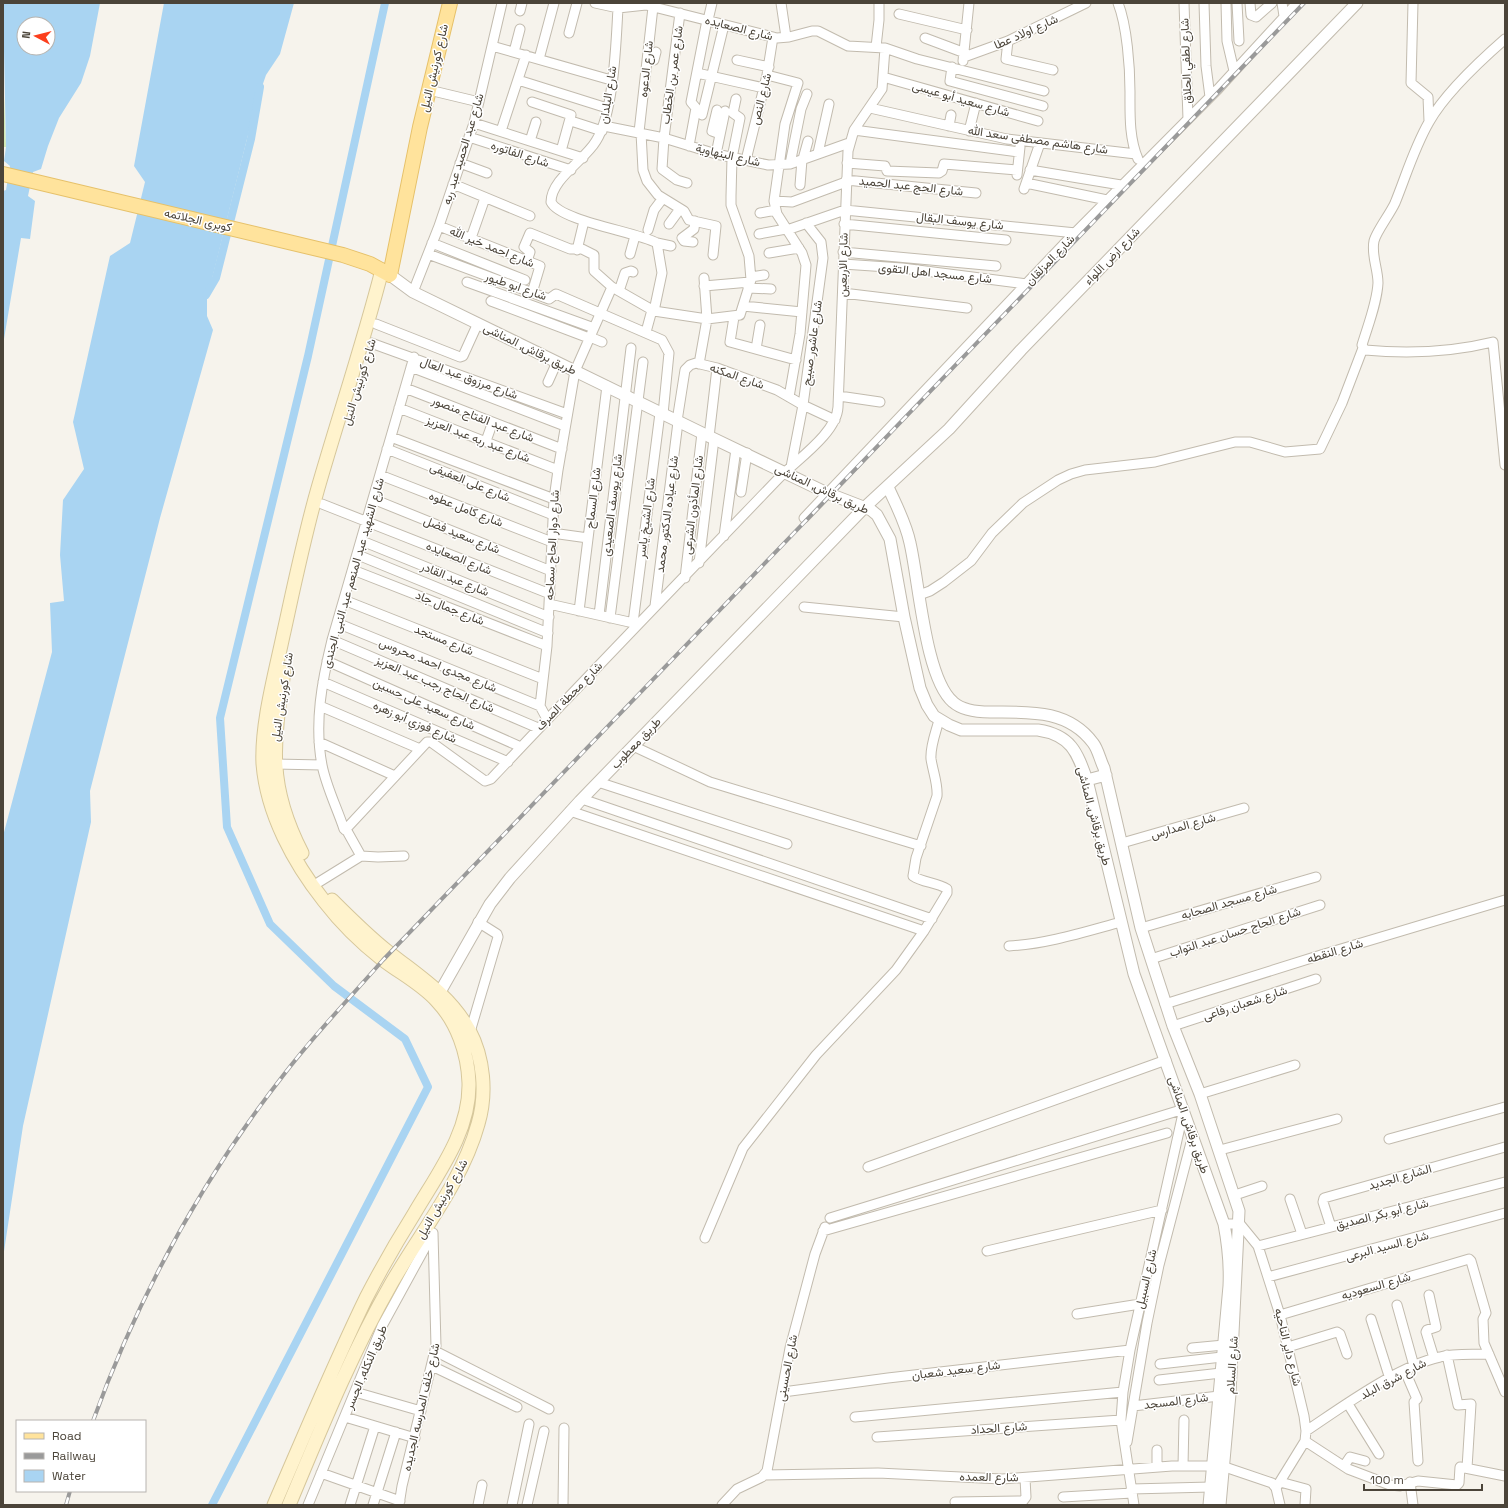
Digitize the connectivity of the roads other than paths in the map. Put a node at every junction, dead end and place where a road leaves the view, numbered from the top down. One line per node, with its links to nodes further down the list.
1 (443, 3): 155 (main road, شارع كورنيش النيل)
2 (450, 3): 60 (main road, شارع كورنيش النيل)
3 (502, 3): 40 (street, شارع عبد الحميد عبد ربه)
4 (554, 3): 47 (street)
5 (577, 3): 33 (street)
6 (595, 3): 25 (street, شارع الصعايده)
7 (712, 3): 29 (street)
8 (781, 3): 35 (street)
9 (879, 3): 41 (street)
10 (969, 3): 32 (street)
11 (1086, 3): 38 (street, شارع اولاد عطا)
12 (1118, 3): 99 (street)
13 (1184, 3): 75 (street, شارع لطفي الحلاق)
14 (1204, 3): 63 (street)
15 (1226, 3): 53 (street)
16 (1237, 3): 39 (street)
17 (1250, 3): 18 (street)
18 (1272, 3)
19 (1282, 3): 28 (street)
20 (1297, 3): 28 (street, شارع المزلقان)
21 (1357, 3): 221 (street, شارع ارض اللواء)
22 (1414, 3): 78 (street)
23 (640, 4): 24 (street, شارع الصعايده); 25 (street, شارع الصعايده)
24 (653, 6): 26 (street, شارع الصعايده); 48 (street, شارع الدعوه)
25 (618, 8): 58 (street, شارع البلدان)
26 (680, 13): 29 (street, شارع الصعايده); 88 (street, شارع عمر بن الخطاب)
27 (899, 14): 32 (street)
28 (1284, 16): 53 (street, شارع المزلقان)
29 (707, 20): 30 (street, شارع الصعايده); 54 (street)
30 (724, 25): 34 (street, شارع الصعايده); 55 (street)
31 (520, 29): 43 (street)
32 (967, 30): 46 (street)
33 (569, 33)
34 (773, 37): 35 (street, شارع الصعايده); 52 (street, شارع النص)
35 (786, 37): 41 (street, شارع الصعايده)
36 (924, 38): 46 (street)
37 (1505, 39): 78 (street)
38 (1008, 41): 46 (street, شارع اولاد عطا); 51 (street)
39 (1239, 41)
40 (492, 46): 43 (street); 65 (street, شارع عبد الحميد عبد ربه)
41 (876, 47): 42 (street, شارع الصعايده)
42 (885, 48): 50 (street, شارع الصعايده); 56 (street, شارع الاربعين)
43 (514, 52): 45 (street)
44 (656, 52): 48 (street)
45 (526, 55): 47 (street); 57 (street)
46 (964, 55): 50 (street)
47 (539, 59): 58 (street)
48 (647, 60): 86 (street, شارع الدعوه)
49 (737, 60): 52 (street)
50 (956, 68): 61 (street, شارع الصعايده); 69 (street)
51 (1053, 70)
52 (768, 71): 59 (street, شارع النص); 107 (street)
53 (1234, 71): 63 (street, شارع المزلقان)
54 (697, 73): 55 (street); 94 (street)
55 (712, 75): 59 (street); 73 (street)
56 (883, 77): 67 (street, شارع سعيد أبو عيسى); 71 (street, شارع الاربعين)
57 (518, 80): 70 (street); 84 (street)
58 (611, 80): 70 (street, شارع البلدان)
59 (764, 88): 102 (street, شارع النص)
60 (429, 90): 65 (street); 155 (main road, شارع كورنيش النيل)
61 (1044, 91)
62 (807, 94): 106 (street)
63 (1210, 97): 75 (street, شارع المزلقان)
64 (736, 98): 101 (street)
65 (479, 102): 80 (street, شارع عبد الحميد عبد ربه)
66 (532, 102): 76 (street)
67 (976, 103): 77 (street, شارع سعيد أبو عيسى); 85 (street)
68 (829, 104): 98 (street)
69 (1043, 106)
70 (607, 108): 82 (street, شارع البلدان)
71 (870, 108): 81 (street, شارع هاشم مصطفى سعد الله); 83 (street, شارع الاربعين)
72 (721, 110): 97 (street)
73 (702, 115)
74 (951, 115): 81 (street)
75 (1188, 119): 108 (street, شارع المزلقان)
76 (571, 121): 82 (street, شارع البنهاوية); 95 (street)
77 (1038, 121)
78 (1429, 121): 183 (street)
79 (536, 122): 90 (street)
80 (474, 123): 84 (street); 87 (street, شارع عبد الحميد عبد ربه)
81 (949, 126): 85 (street, شارع هاشم مصطفى سعد الله)
82 (603, 128): 86 (street, شارع البنهاوية); 100 (street, شارع البلدان)
83 (854, 130): 92 (street, شارع الاربعين); 96 (street)
84 (501, 131): 90 (street)
85 (969, 131): 89 (street, شارع هاشم مصطفى سعد الله)
86 (640, 132): 88 (street, شارع البنهاوية); 120 (street, شارع الدعوه)
87 (469, 137): 104 (street, شارع عبد الحميد عبد ربه); 109 (street, شارع الفاتوره)
88 (664, 138): 94 (street, شارع البنهاوية); 114 (street, شارع عمر بن الخطاب)
89 (1022, 140): 93 (street, شارع هاشم مصطفى سعد الله); 96 (street)
90 (530, 141): 95 (street)
91 (808, 141): 103 (street)
92 (849, 142): 98 (street, شارع البنهاوية); 105 (street, شارع الاربعين)
93 (1040, 142): 99 (street, شارع هاشم مصطفى سعد الله); 110 (street)
94 (689, 146): 97 (street, شارع البنهاوية)
95 (562, 151): 100 (street)
96 (1019, 152): 105 (street)
97 (716, 154): 101 (street, شارع البنهاوية)
98 (818, 154): 103 (street, شارع البنهاوية)
99 (1136, 154): 108 (street)
100 (583, 158): 109 (street, شارع البلدان)
101 (732, 158): 102 (street, شارع البنهاوية); 159 (street)
102 (746, 160): 107 (street, شارع البنهاوية)
103 (803, 160): 106 (street, شارع البنهاوية); 116 (street)
104 (460, 163): 111 (street); 115 (street, شارع عبد الحميد عبد ربه)
105 (847, 163): 113 (street, شارع الاربعين)
106 (790, 164): 107 (street, شارع البنهاوية)
107 (778, 165): 122 (street)
108 (1141, 166): 117 (street, شارع المزلقان)
109 (571, 170): 127 (street, شارع البلدان)
110 (1030, 170): 117 (street); 121 (street)
111 (487, 173)
112 (5, 174): 155 (main road, كوبرى الجلاتمه)
113 (846, 181): 118 (street, شارع الحج عبد الحميد); 122 (street); 124 (street, شارع الاربعين)
114 (687, 183)
115 (453, 184): 119 (street); 132 (street, شارع عبد الحميد عبد ربه)
116 (800, 185)
117 (1121, 186): 121 (street, شارع المزلقان)
118 (976, 193)
119 (485, 198): 126 (street); 138 (street)
120 (662, 198): 123 (street, شارع الدعوه); 133 (street)
121 (1108, 200): 135 (street, شارع المزلقان)
122 (775, 205): 125 (street); 134 (street)
123 (680, 209): 128 (street, شارع الدعوه); 130 (street)
124 (845, 210): 129 (street); 131 (street, شارع الاربعين); 135 (street, شارع يوسف البقال)
125 (760, 213)
126 (530, 216)
127 (584, 221): 137 (street); 145 (street)
128 (695, 221): 140 (street); 150 (street)
129 (806, 223): 134 (street); 202 (street, شارع عاشور صبيح)
130 (669, 224)
131 (844, 224): 139 (street); 146 (street, شارع الاربعين)
132 (439, 226): 138 (street, شارع احمد خير الله); 141 (street, شارع عبد الحميد عبد ربه)
133 (648, 230)
134 (786, 230): 136 (street); 144 (street)
135 (1076, 233): 160 (street, شارع المزلقان)
136 (759, 234)
137 (635, 236): 142 (street); 149 (street)
138 (471, 238): 151 (street, شارع احمد خير الله)
139 (1006, 240)
140 (693, 242)
141 (432, 243): 148 (street, شارع عبد الحميد عبد ربه); 157 (street)
142 (657, 243): 143 (street); 169 (street)
143 (671, 246)
144 (799, 248): 147 (street); 171 (street)
145 (577, 250): 151 (street); 161 (street)
146 (844, 252): 152 (street, شارع الاربعين); 153 (street)
147 (769, 253)
148 (428, 254): 163 (street, شارع عبد الحميد عبد ربه); 164 (street, شارع ابو طيور)
149 (630, 254)
150 (713, 255)
151 (527, 261): 164 (street, شارع احمد خير الله)
152 (843, 264): 160 (street, شارع مسجد اهل التقوى); 165 (street, شارع الاربعين)
153 (996, 266)
154 (633, 272): 161 (street)
155 (386, 273): 163 (street, طريق برقاش, المناشى); 175 (main road, شارع كورنيش النيل); 193 (main road, شارع كورنيش النيل)
156 (764, 275): 159 (street)
157 (524, 280)
158 (467, 282): 177 (street)
159 (750, 283): 162 (street); 167 (street); 173 (street)
160 (1027, 284): 223 (street, شارع المزلقان)
161 (616, 289): 169 (street); 170 (street)
162 (771, 289)
163 (413, 292): 174 (street, طريق برقاش, المناشى)
164 (532, 293): 170 (street, شارع ابو طيور)
165 (843, 293): 168 (street); 198 (street, شارع الاربعين)
166 (491, 301): 179 (street)
167 (743, 306): 171 (street); 172 (street)
168 (967, 308)
169 (653, 311): 173 (street); 178 (street)
170 (601, 312): 177 (street); 178 (street, شارع الشيخ ياسر)
171 (802, 312): 186 (street)
172 (734, 317): 173 (street); 184 (street)
173 (707, 319): 189 (street)
174 (478, 323): 175 (street); 187 (street, طريق برقاش, المناشى)
175 (376, 324): 181 (main road, شارع كورنيش النيل)
176 (760, 325): 184 (street)
177 (594, 328): 179 (street)
178 (646, 332): 204 (street, شارع الشيخ ياسر)
179 (590, 338): 180 (street); 192 (street)
180 (602, 342)
181 (371, 343): 185 (street, شارع مرزوق عبد العال); 193 (main road, شارع كورنيش النيل)
182 (631, 348): 197 (street, شارع يوسف الصعيدى)
183 (1363, 348): 216 (street); 241 (street)
184 (756, 349): 186 (street)
185 (414, 357): 190 (street, شارع الشهيد عبد المنعم عبد النبى الجندى); 205 (street, شارع مرزوق عبد العال)
186 (796, 360): 199 (street)
187 (557, 362): 192 (street, طريق برقاش, المناشى); 194 (street)
188 (643, 362): 200 (street)
189 (699, 364): 191 (street, شارع المكنه); 207 (street, شارع المكنه)
190 (411, 367): 196 (street, شارع الشهيد عبد المنعم عبد النبى الجندى); 208 (street)
191 (717, 368): 199 (street, شارع المكنه); 210 (street)
192 (575, 371): 195 (street, طريق برقاش, المناشى); 205 (street, شارع دوار الحاج سماحه)
193 (356, 381): 220 (main road, شارع كورنيش النيل)
194 (548, 382)
195 (607, 386): 197 (street, طريق برقاش, المناشى); 233 (street, شارع السماح)
196 (405, 388): 203 (street, شارع الشهيد عبد المنعم عبد النبى الجندى); 214 (street, شارع عبد الفتاح منصور)
197 (626, 396): 200 (street, طريق برقاش, المناشى); 247 (street, شارع يوسف الصعيدى)
198 (839, 396): 201 (street); 206 (street, شارع الاربعين)
199 (790, 397): 202 (street, شارع المكنه)
200 (638, 402): 204 (street, طريق برقاش, المناشى); 250 (street)
201 (880, 402)
202 (803, 405): 206 (street, شارع المكنه); 217 (street, شارع عاشور صبيح)
203 (399, 408): 211 (street, شارع الشهيد عبد المنعم عبد النبى الجندى); 212 (street, شارع عبد ربه عبد العزيز)
204 (662, 413): 207 (street, طريق برقاش, المناشى); 252 (street, شارع الشيخ ياسر)
205 (567, 414): 208 (street, شارع دوار الحاج سماحه)
206 (836, 420): 217 (street)
207 (678, 421): 210 (street, طريق برقاش, المناشى); 244 (street, شارع عياده الدكتور محمد)
208 (565, 426): 214 (street, شارع دوار الحاج سماحه)
209 (491, 427): 212 (street)
210 (709, 436): 215 (street, طريق برقاش, المناشى); 236 (street); 239 (street, شارع المأذون الشرعى)
211 (391, 437): 213 (street, شارع الشهيد عبد المنعم عبد النبى الجندى); 225 (street)
212 (486, 441): 218 (street, شارع عبد ربه عبد العزيز)
213 (388, 449): 219 (street, شارع الشهيد عبد المنعم عبد النبى الجندى); 228 (street, شارع على العفيفى)
214 (562, 449): 218 (street, شارع دوار الحاج سماحه)
215 (741, 451): 217 (street, طريق برقاش, المناشى); 222 (street); 231 (street)
216 (1505, 465)
217 (788, 469): 223 (street, طريق برقاش, المناشى); 231 (street, شارع محطة الصرف)
218 (558, 470): 225 (street, شارع دوار الحاج سماحه)
219 (380, 475): 224 (street, شارع الشهيد عبد المنعم عبد النبى الجندى); 232 (street, شارع كامل عطوه)
220 (322, 488): 226 (main road, شارع كورنيش النيل); 264 (main road, شارع كورنيش النيل)
221 (885, 489): 227 (street, شارع ارض اللواء); 241 (street, طريق برقاش, المناشى)
222 (741, 492)
223 (828, 493): 227 (street, طريق برقاش, المناشى); 229 (street, شارع المزلقان)
224 (373, 499): 230 (street, شارع الشهيد عبد المنعم عبد النبى الجندى); 238 (street, شارع سعيد فضل)
225 (554, 499): 228 (street, شارع دوار الحاج سماحه)
226 (322, 504): 230 (street, شارع الصعايده); 264 (main road, شارع كورنيش النيل)
227 (864, 504): 249 (street, طريق برقاش, المناشى); 266 (street, طريق معطوب)
228 (553, 515): 232 (street, شارع دوار الحاج سماحه)
229 (804, 518)
230 (367, 522): 234 (street, شارع الشهيد عبد المنعم عبد النبى الجندى); 240 (street, شارع الصعايده)
231 (724, 536): 236 (street, شارع محطة الصرف)
232 (552, 537): 233 (street, شارع كامل عطوه); 238 (street, شارع دوار الحاج سماحه)
233 (588, 538): 246 (street, شارع السماح)
234 (362, 541): 235 (street, شارع الشهيد عبد المنعم عبد النبى الجندى); 248 (street, شارع عبد القادر)
235 (358, 555): 237 (street, شارع الشهيد عبد المنعم عبد النبى الجندى); 253 (street)
236 (699, 563): 239 (street, شارع محطة الصرف)
237 (353, 570): 242 (street, شارع الشهيد عبد المنعم عبد النبى الجندى); 255 (street, شارع جمال جاد)
238 (551, 572): 240 (street, شارع دوار الحاج سماحه)
239 (685, 578): 244 (street, شارع محطة الصرف)
240 (550, 594): 243 (street, شارع دوار الحاج سماحه)
241 (919, 595): 272 (street, طريق برقاش, المناشى)
242 (344, 600): 251 (street, شارع الشهيد عبد المنعم عبد النبى الجندى); 257 (street, شارع مستجد)
243 (549, 604): 246 (street); 248 (street, شارع دوار الحاج سماحه)
244 (655, 606): 252 (street, شارع محطة الصرف)
245 (804, 607): 249 (street)
246 (579, 610): 247 (street)
247 (599, 615): 250 (street)
248 (549, 617): 253 (street, شارع دوار الحاج سماحه)
249 (904, 617): 262 (street, طريق برقاش, المناشى)
250 (610, 618): 252 (street)
251 (337, 623): 254 (street, شارع الشهيد عبد المنعم عبد النبى الجندى); 260 (street, شارع مجدى احمد محروس)
252 (635, 623): 261 (street, شارع محطة الصرف)
253 (548, 633): 255 (street, شارع دوار الحاج سماحه)
254 (332, 640): 256 (street, شارع الشهيد عبد المنعم عبد النبى الجندى); 263 (street, شارع الحاج رجب عبد العزيز)
255 (547, 646): 257 (street, شارع دوار الحاج سماحه)
256 (327, 661): 258 (street, شارع الشهيد عبد المنعم عبد النبى الجندى); 267 (street, شارع سعيد على حسين)
257 (543, 679): 260 (street, شارع دوار الحاج سماحه)
258 (323, 682): 259 (street, شارع الشهيد عبد المنعم عبد النبى الجندى); 269 (street, شارع فوزي أبو زهره)
259 (320, 706): 265 (street, شارع الشهيد عبد المنعم عبد النبى الجندى); 268 (street)
260 (540, 706): 261 (street)
261 (547, 719): 263 (street, شارع محطة الصرف)
262 (939, 720): 274 (street, طريق برقاش, المناشى); 282 (street)
263 (538, 728): 267 (street, شارع محطة الصرف)
264 (269, 737): 270 (main road, شارع كورنيش النيل); 294 (main road, شارع كورنيش النيل)
265 (319, 742): 271 (street, شارع الشهيد عبد المنعم عبد النبى الجندى); 273 (street)
266 (633, 746): 275 (street, طريق معطوب); 282 (street)
267 (521, 747): 269 (street, شارع محطة الصرف)
268 (420, 749): 269 (street, شارع محطة الصرف); 273 (street)
269 (508, 762)
270 (275, 764): 271 (street); 286 (main road, شارع كورنيش النيل)
271 (322, 765): 279 (street, شارع الشهيد عبد المنعم عبد النبى الجندى)
272 (1106, 775): 274 (street); 280 (street, طريق برقاش, المناشى)
273 (395, 776): 279 (street)
274 (1087, 780): 291 (street, طريق برقاش, المناشى)
275 (598, 782): 276 (street, طريق معطوب); 281 (street)
276 (582, 799): 278 (street, طريق معطوب); 289 (street)
277 (1244, 808): 280 (street, شارع المدارس)
278 (570, 811): 290 (street, طريق معطوب); 293 (street)
279 (345, 830): 283 (street, شارع الشهيد عبد المنعم عبد النبى الجندى)
280 (1122, 843): 292 (street, طريق برقاش, المناشى)
281 (787, 844)
282 (921, 846): 289 (street)
283 (361, 856): 284 (street); 286 (street)
284 (404, 856)
285 (1316, 877): 292 (street, شارع مسجد الصحابه)
286 (319, 882): 294 (main road, شارع كورنيش النيل)
287 (1505, 900): 299 (street, شارع النقطه)
288 (1320, 905): 296 (street, شارع الحاج حسان عبد التواب)
289 (932, 919): 293 (street)
290 (478, 922): 298 (street, طريق معطوب); 301 (street)
291 (1121, 922): 295 (street); 302 (street, طريق برقاش, المناشى)
292 (1142, 928): 296 (street, طريق برقاش, المناشى)
293 (924, 932): 327 (street)
294 (360, 935): 298 (main road, شارع كورنيش النيل)
295 (1009, 946)
296 (1151, 959): 299 (street, طريق برقاش, المناشى)
297 (1316, 979): 300 (street, شارع شعبان رفاعى)
298 (439, 996): 301 (main road, شارع كورنيش النيل); 403 (main road, شارع كورنيش النيل)
299 (1165, 1004): 300 (street, طريق برقاش, المناشى)
300 (1173, 1026): 304 (street, طريق برقاش, المناشى)
301 (470, 1032): 319 (main road, شارع كورنيش النيل)
302 (1166, 1060): 306 (street, طريق برقاش, المناشى); 313 (street)
303 (1296, 1065): 304 (street)
304 (1200, 1094): 312 (street, طريق برقاش, المناشى)
305 (1505, 1107): 310 (street)
306 (1184, 1110): 309 (street, طريق برقاش, المناشى); 318 (street, شارع السبيل); 324 (street, شارع الحسينى)
307 (1337, 1119): 312 (street)
308 (1168, 1133): 324 (street)
309 (1193, 1135): 321 (street, طريق برقاش, المناشى); 361 (street, شارع السبيل)
310 (1389, 1139)
311 (1505, 1147): 323 (street, الشارع الجديد)
312 (1220, 1150): 316 (street, طريق برقاش, المناشى)
313 (868, 1167)
314 (1505, 1182): 323 (street, شارع أبو بكر الصديق)
315 (1262, 1186): 316 (street)
316 (1235, 1194): 322 (street, طريق برقاش, المناشى)
317 (1290, 1199): 326 (street)
318 (1162, 1210): 329 (street); 332 (street, شارع السبيل)
319 (434, 1213): 325 (street, شارع خلف المدرسه الجديده); 404 (main road, شارع كورنيش النيل)
320 (1505, 1213): 330 (street, شارع السيد البرعى)
321 (1224, 1224): 322 (street); 337 (street, طريق برقاش, المناشى)
322 (1240, 1224): 328 (street, شارع داير الناحيه); 383 (street, شارع السلام)
323 (1331, 1227): 326 (street, شارع أبو بكر الصديق)
324 (823, 1231): 356 (street, شارع الحسينى)
325 (433, 1233): 341 (street, شارع خلف المدرسه الجديده); 355 (street, طريق النكله, الجسر)
326 (1302, 1234): 328 (street, شارع أبو بكر الصديق)
327 (705, 1238)
328 (1258, 1246): 330 (street, شارع داير الناحيه)
329 (987, 1251)
330 (1268, 1278): 335 (street, شارع داير الناحيه)
331 (1428, 1295): 346 (street)
332 (1140, 1304): 334 (street); 340 (street, شارع السبيل)
333 (1397, 1305): 349 (street)
334 (1076, 1314)
335 (1280, 1315): 338 (street, شارع داير الناحيه); 343 (street, شارع السعوديه)
336 (1371, 1319): 353 (street)
337 (1224, 1344): 339 (street); 345 (street, طريق برقاش, المناشى)
338 (1288, 1347): 342 (street); 372 (street, شارع داير الناحيه)
339 (1192, 1348)
340 (1130, 1350): 356 (street, شارع سعيد شعبان); 357 (street, شارع السبيل)
341 (435, 1351): 348 (street, شارع خلف المدرسه الجديده); 363 (street)
342 (1347, 1354)
343 (1489, 1354): 344 (street, شارع شرق البلد); 352 (street)
344 (1447, 1355): 346 (street, شارع شرق البلد); 387 (street)
345 (1222, 1357): 347 (street); 351 (street, طريق برقاش, المناشى)
346 (1434, 1358): 349 (street, شارع شرق البلد)
347 (1160, 1364)
348 (432, 1366): 362 (street); 364 (street, شارع خلف المدرسه الجديده)
349 (1414, 1366): 350 (street, شارع شرق البلد)
350 (1405, 1371): 353 (street, شارع شرق البلد); 382 (street)
351 (1221, 1373): 354 (street); 359 (street, طريق برقاش, المناشى)
352 (1501, 1374): 358 (street)
353 (1390, 1379): 360 (street, شارع شرق البلد)
354 (1158, 1380)
355 (355, 1392): 364 (street); 365 (street, طريق النكله, الجسر)
356 (783, 1392): 390 (street, شارع الحسينى)
357 (1123, 1392): 366 (street); 367 (street, شارع السبيل)
358 (1505, 1392)
359 (1219, 1396): 361 (street, شارع المسجد); 383 (street, طريق برقاش, المناشى)
360 (1348, 1404): 372 (street, شارع شرق البلد); 380 (street)
361 (1133, 1406): 378 (street, شارع السبيل)
362 (518, 1408)
363 (549, 1408)
364 (421, 1411): 375 (street, شارع خلف المدرسه الجديده)
365 (345, 1416): 370 (street); 389 (street, طريق النكله, الجسر)
366 (855, 1417)
367 (1121, 1420): 376 (street, شارع الحداد); 378 (street, شارع السبيل)
368 (1184, 1420): 384 (street)
369 (529, 1424): 409 (street)
370 (375, 1426): 374 (street); 396 (street)
371 (564, 1428): 411 (street)
372 (1306, 1430): 377 (street, شارع داير الناحيه)
373 (544, 1431): 410 (street)
374 (396, 1432): 375 (street); 399 (street)
375 (415, 1438): 402 (street, شارع خلف المدرسه الجديده)
376 (877, 1438)
377 (1305, 1441): 385 (street); 395 (street, شارع داير الناحيه)
378 (1126, 1450): 388 (street, شارع السبيل)
379 (1157, 1450): 386 (street)
380 (1379, 1454)
381 (1365, 1461): 385 (street)
382 (1418, 1461)
383 (1217, 1465): 384 (street, شارع العمده); 395 (street, شارع العمده); 397 (street, طريق برقاش, المناشى); 415 (street, شارع السلام)
384 (1183, 1466): 386 (street, شارع العمده)
385 (1344, 1466): 393 (street)
386 (1157, 1467): 388 (street, شارع العمده)
387 (1467, 1468): 391 (street); 393 (street)
388 (1129, 1470): 392 (street, شارع العمده); 398 (street, شارع السبيل)
389 (321, 1473): 396 (street); 405 (street, طريق النكله, الجسر)
390 (765, 1475): 392 (street, شارع العمده); 412 (street)
391 (1505, 1476)
392 (1025, 1478): 401 (street)
393 (1410, 1482): 418 (street)
394 (482, 1485): 408 (street)
395 (1278, 1485): 416 (street); 417 (street, شارع العمده)
396 (356, 1486): 399 (street); 406 (street)
397 (1211, 1487): 398 (street); 414 (street, طريق برقاش, المناشى)
398 (1132, 1491): 400 (street); 413 (street, شارع السبيل)
399 (377, 1493): 402 (street); 407 (street)
400 (1063, 1497)
401 (955, 1502)
402 (399, 1503)
403 (274, 1505)
404 (289, 1505)
405 (308, 1505)
406 (350, 1505)
407 (373, 1505)
408 (478, 1505)
409 (512, 1505)
410 (527, 1505)
411 (563, 1505)
412 (722, 1505)
413 (1134, 1505)
414 (1209, 1505)
415 (1220, 1505)
416 (1280, 1505)
417 (1305, 1505)
418 (1413, 1505)

